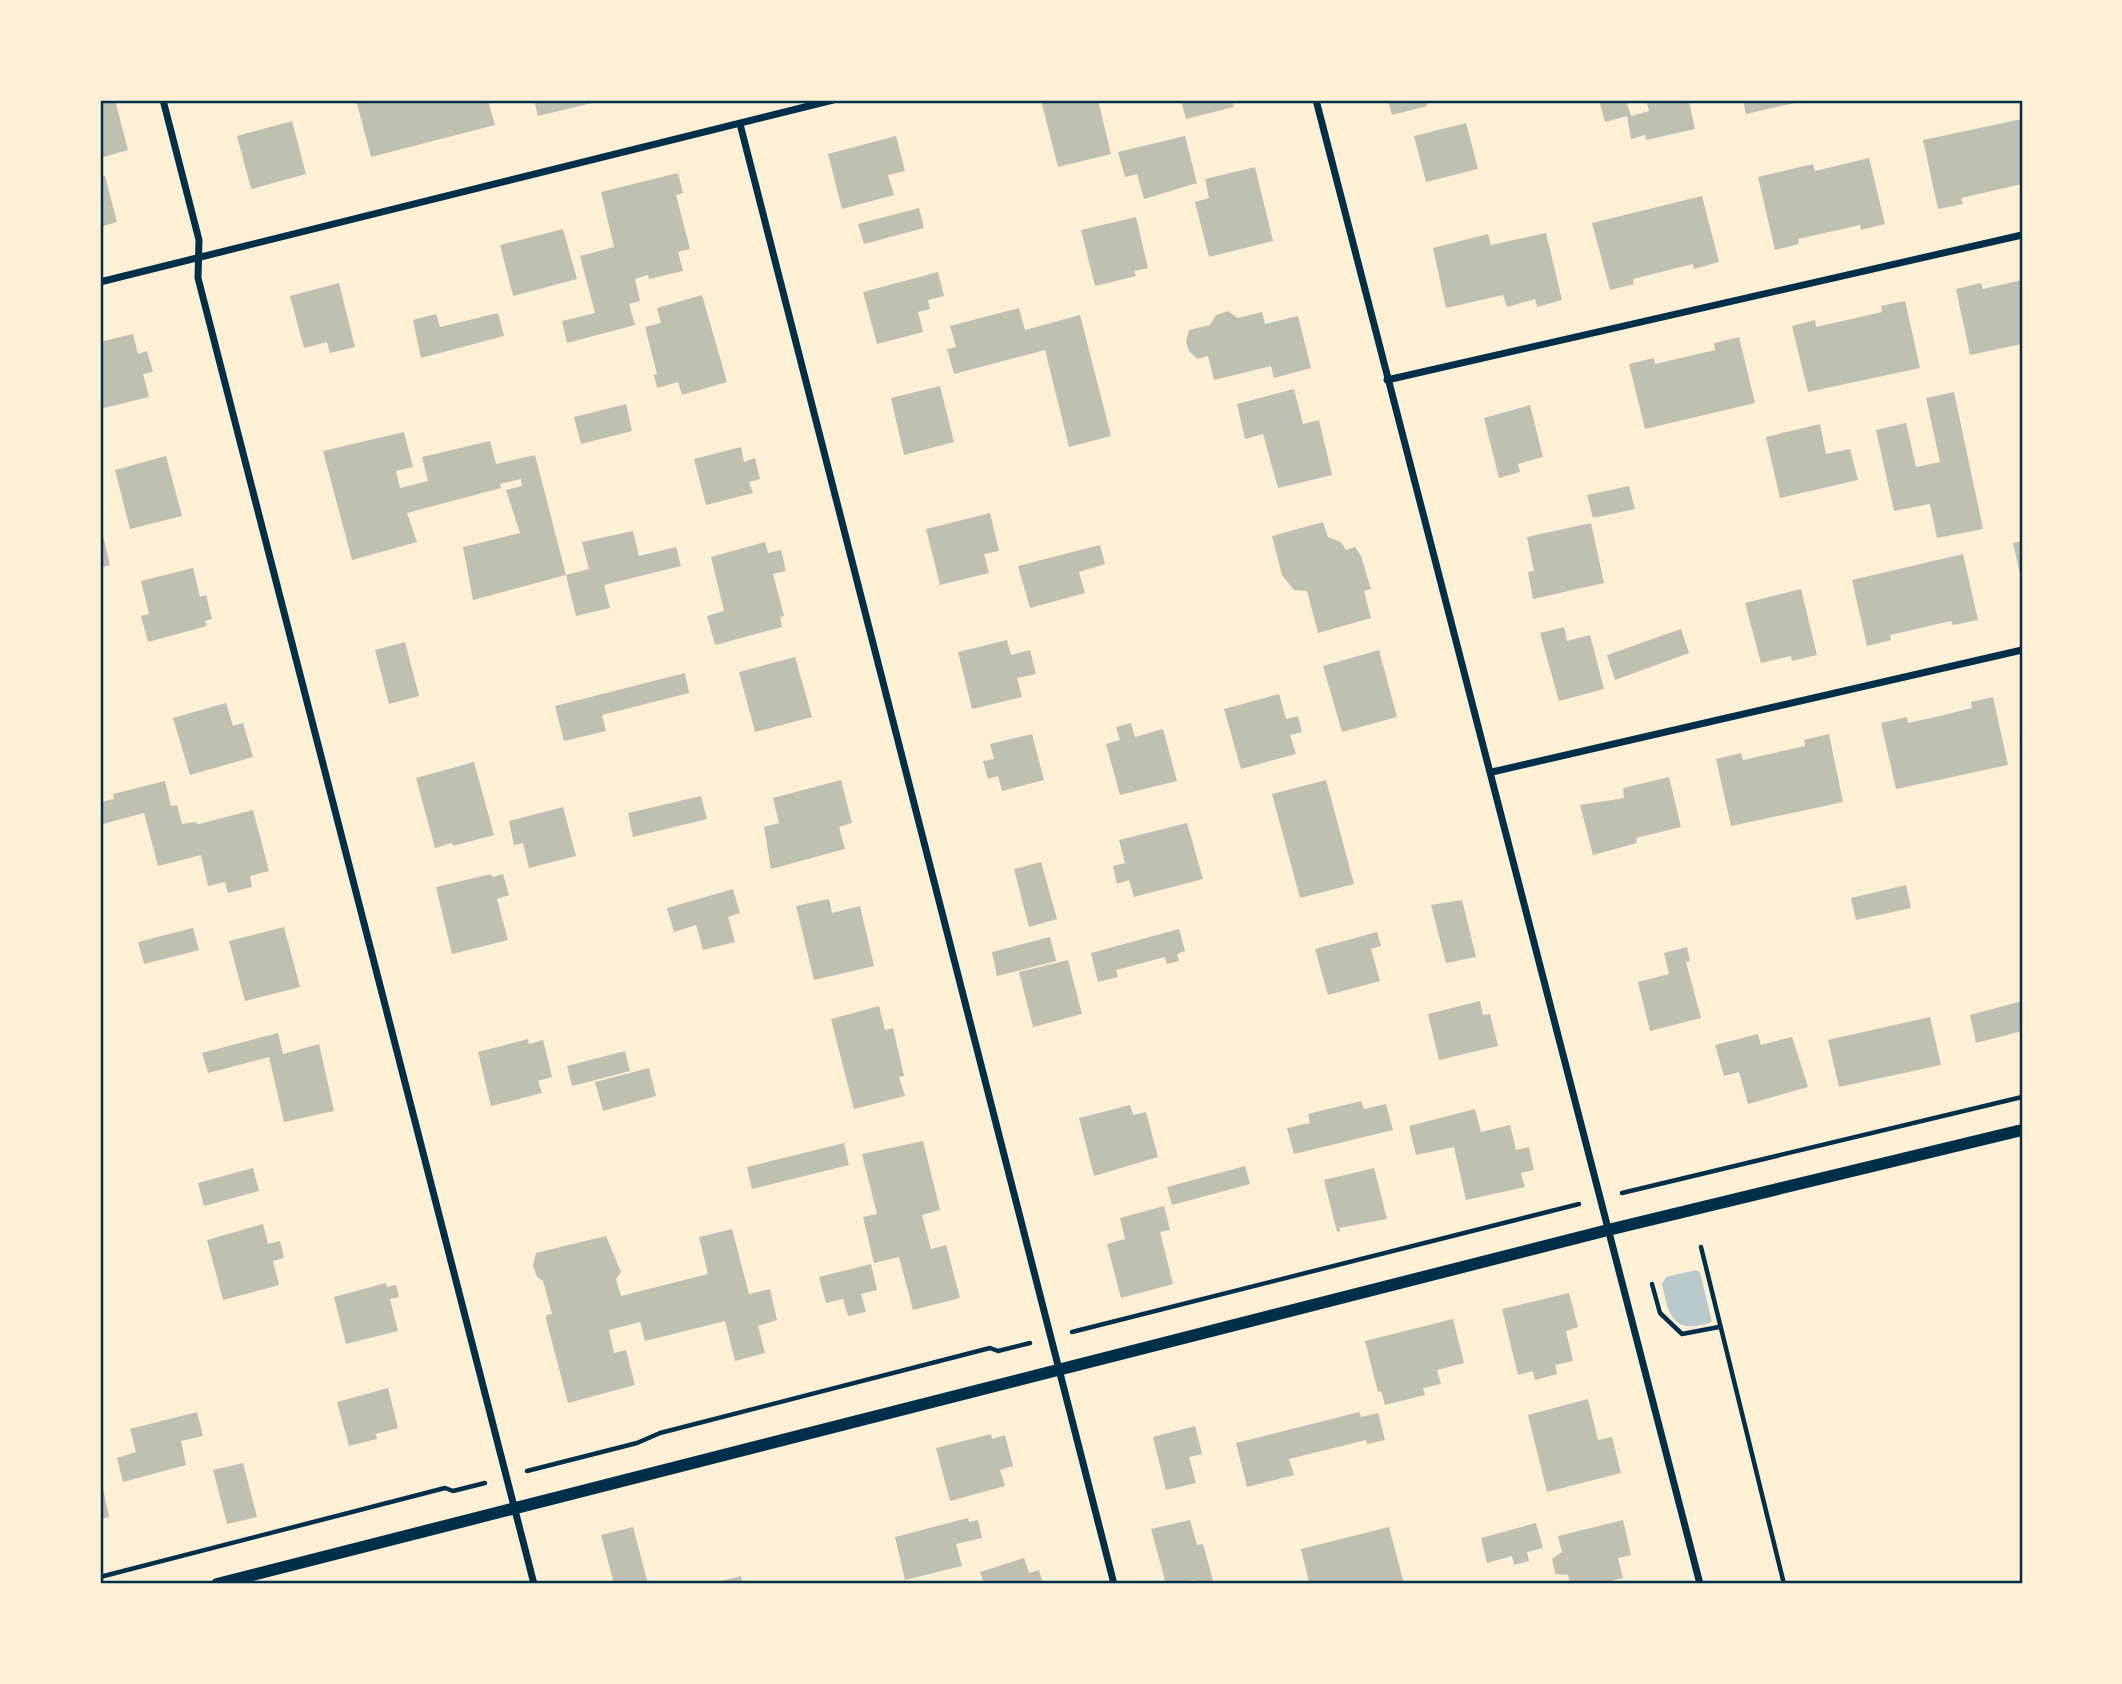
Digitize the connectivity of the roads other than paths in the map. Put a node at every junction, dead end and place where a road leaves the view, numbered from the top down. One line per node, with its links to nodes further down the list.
1 (163, 100): 6 (street)
2 (833, 100): 4 (street)
3 (1316, 100): 8 (street)
4 (740, 124): 6 (street); 13 (street)
5 (2022, 236): 8 (street)
6 (198, 257): 7 (street); 14 (street)
7 (100, 282)
8 (1387, 380): 10 (street)
9 (2022, 650): 10 (street)
10 (1492, 772): 12 (street)
11 (2022, 1130): 12 (street)
12 (1608, 1230): 13 (street); 18 (street)
13 (1059, 1369): 14 (street); 17 (street)
14 (515, 1508): 15 (street); 16 (street)
15 (217, 1584)
16 (534, 1584)
17 (1114, 1584)
18 (1700, 1584)

